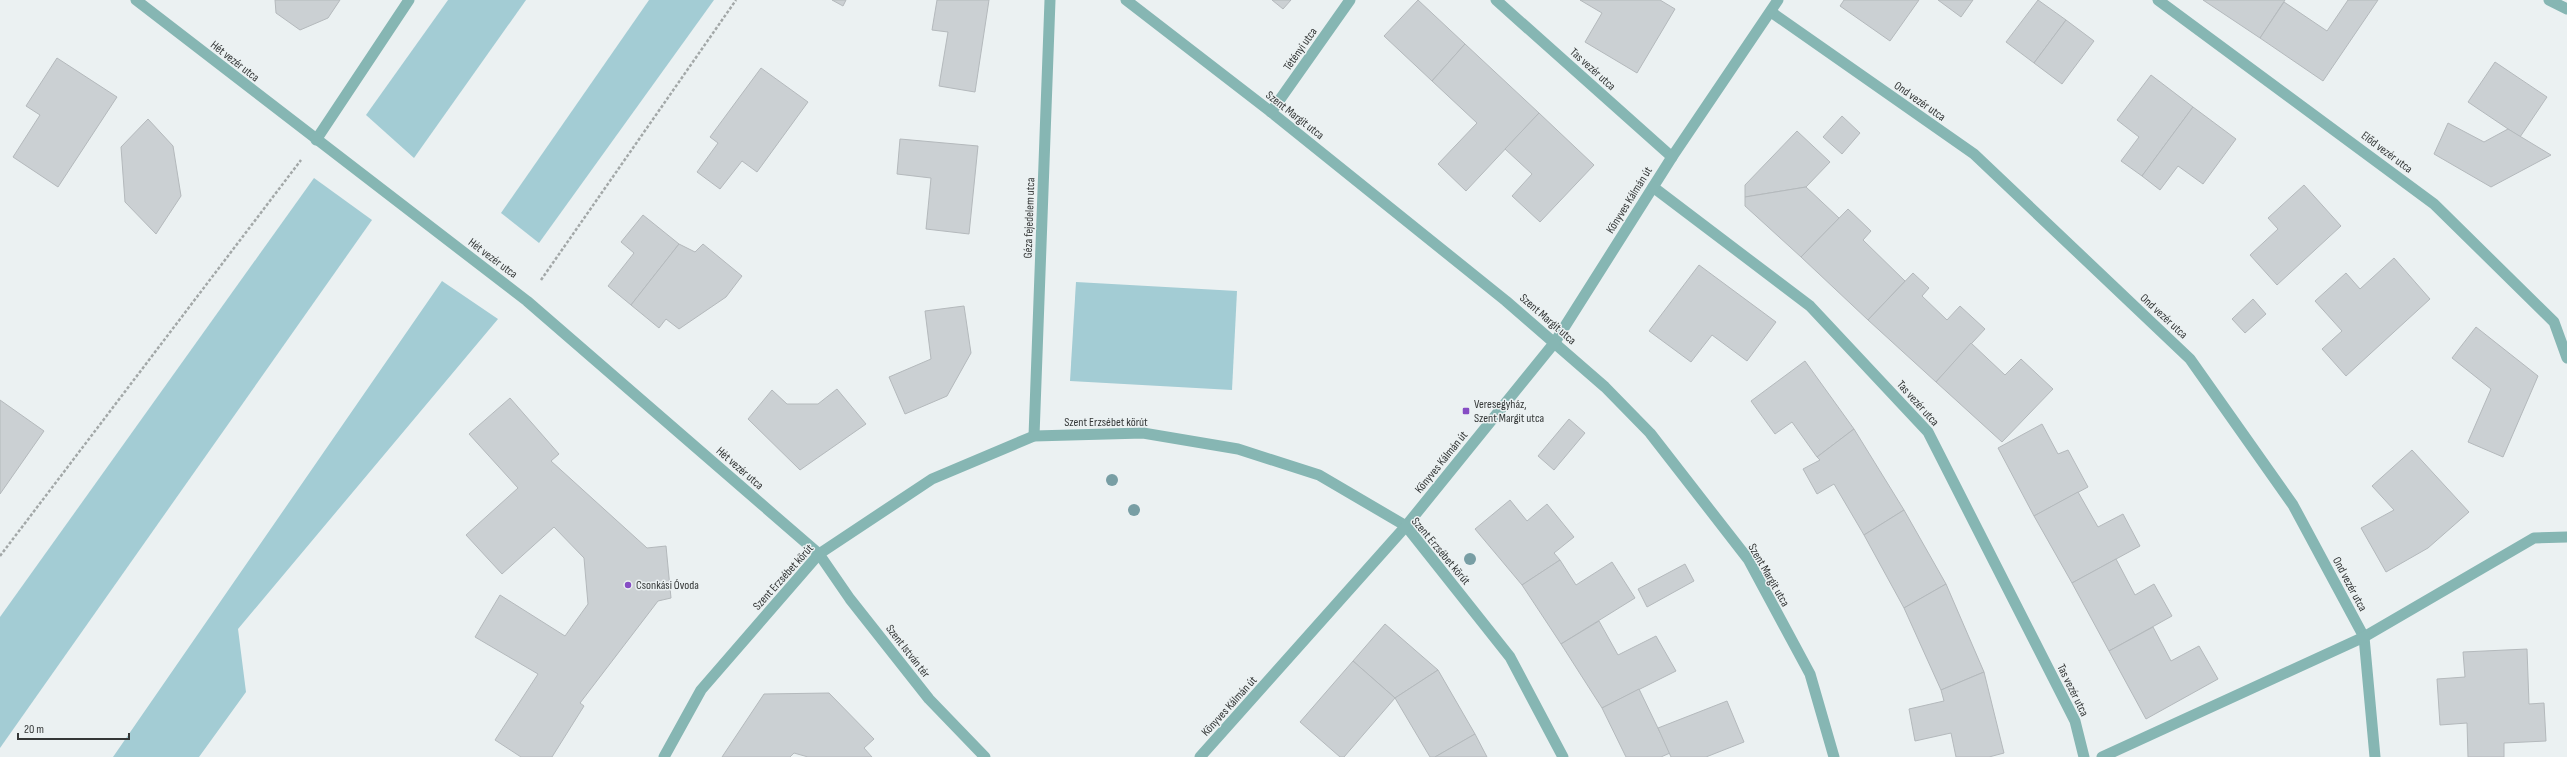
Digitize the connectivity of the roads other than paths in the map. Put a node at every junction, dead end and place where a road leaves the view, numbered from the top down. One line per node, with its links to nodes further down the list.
1 (136, 0): 13 (street, Hét vezér utca)
2 (409, 0): 13 (street)
3 (1050, 0): 18 (street, Géza fejedelem utca)
4 (1126, 0): 12 (street, Szent Margit utca)
5 (1350, 0): 12 (street, Tétényi utca)
6 (1496, 0): 14 (street, Tas vezér utca)
7 (1778, 0): 11 (street, Könyves Kálmán út)
8 (2158, 0): 17 (street, Előd vezér utca)
9 (2549, 0): 10 (street)
10 (2567, 9)
11 (1771, 12): 14 (street, Könyves Kálmán út); 22 (street, Ond vezér utca)
12 (1271, 112): 16 (street, Szent Margit utca)
13 (316, 140): 21 (street, Hét vezér utca)
14 (1672, 157): 15 (street, Könyves Kálmán út)
15 (1653, 187): 16 (street, Könyves Kálmán út); 28 (street, Tas vezér utca)
16 (1555, 342): 19 (street, Könyves Kálmán út); 27 (street, Szent Margit utca)
17 (2567, 358)
18 (1034, 436): 19 (street, Szent Erzsébet körút); 21 (street, Szent Erzsébet körút)
19 (1406, 526): 25 (street, Könyves Kálmán út); 26 (street, Szent Erzsébet körút)
20 (2567, 537): 22 (street)
21 (819, 554): 23 (street, Szent Erzsébet körút); 24 (street, Szent István tér)
22 (2364, 637): 29 (street); 30 (street, Ond vezér utca)
23 (664, 757)
24 (985, 757)
25 (1200, 757)
26 (1563, 757)
27 (1834, 757)
28 (2084, 757)
29 (2102, 757)
30 (2375, 757)

